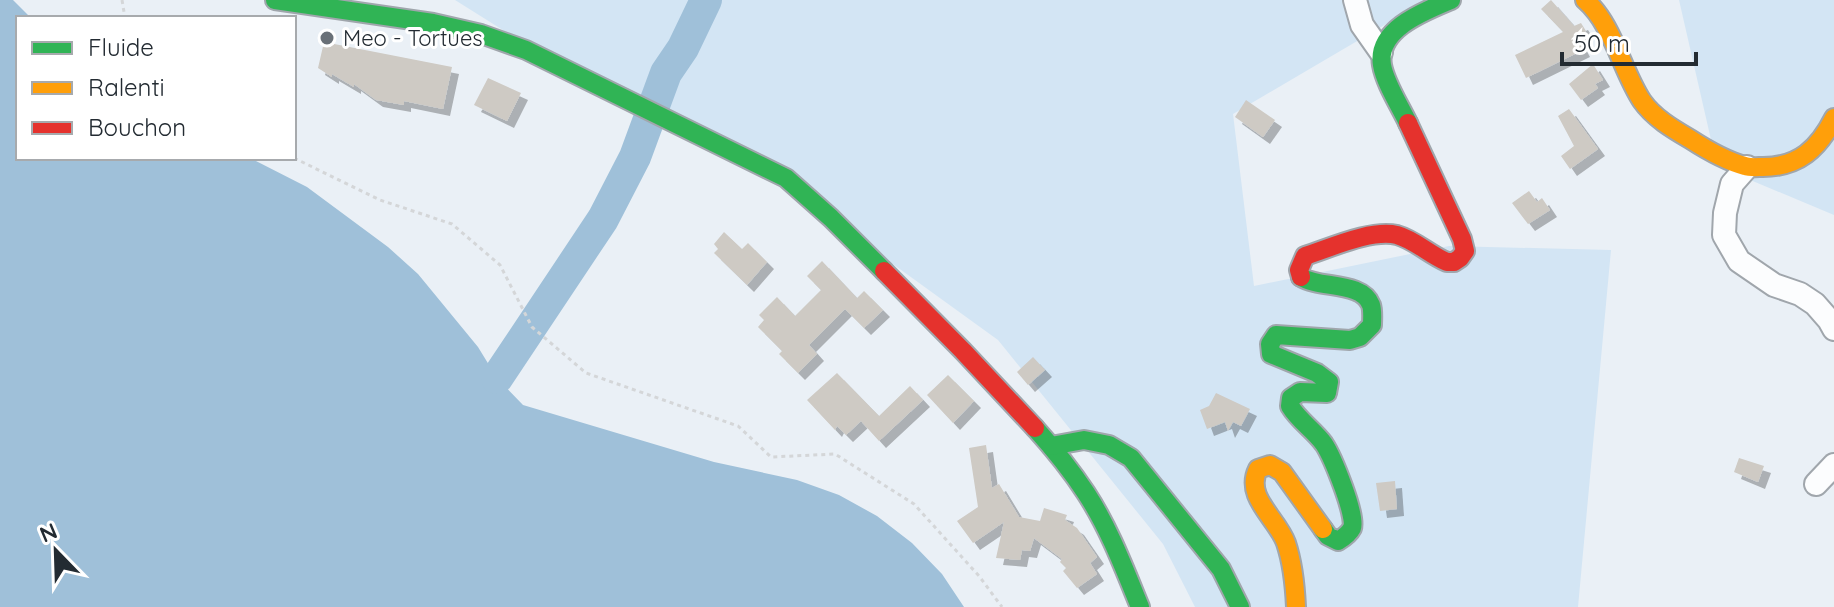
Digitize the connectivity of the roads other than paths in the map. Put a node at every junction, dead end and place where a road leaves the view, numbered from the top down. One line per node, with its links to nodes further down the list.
1 (275, 0): 9 (main road)
2 (1355, 0): 5 (street)
3 (1451, 0): 5 (main road)
4 (1585, 0): 7 (main road)
5 (1381, 52): 14 (main road)
6 (1834, 118): 7 (main road)
7 (1747, 167): 8 (street)
8 (1834, 329)
9 (1051, 446): 12 (main road); 13 (main road)
10 (1834, 465): 11 (street)
11 (1816, 484)
12 (1140, 607)
13 (1240, 607)
14 (1296, 607)

